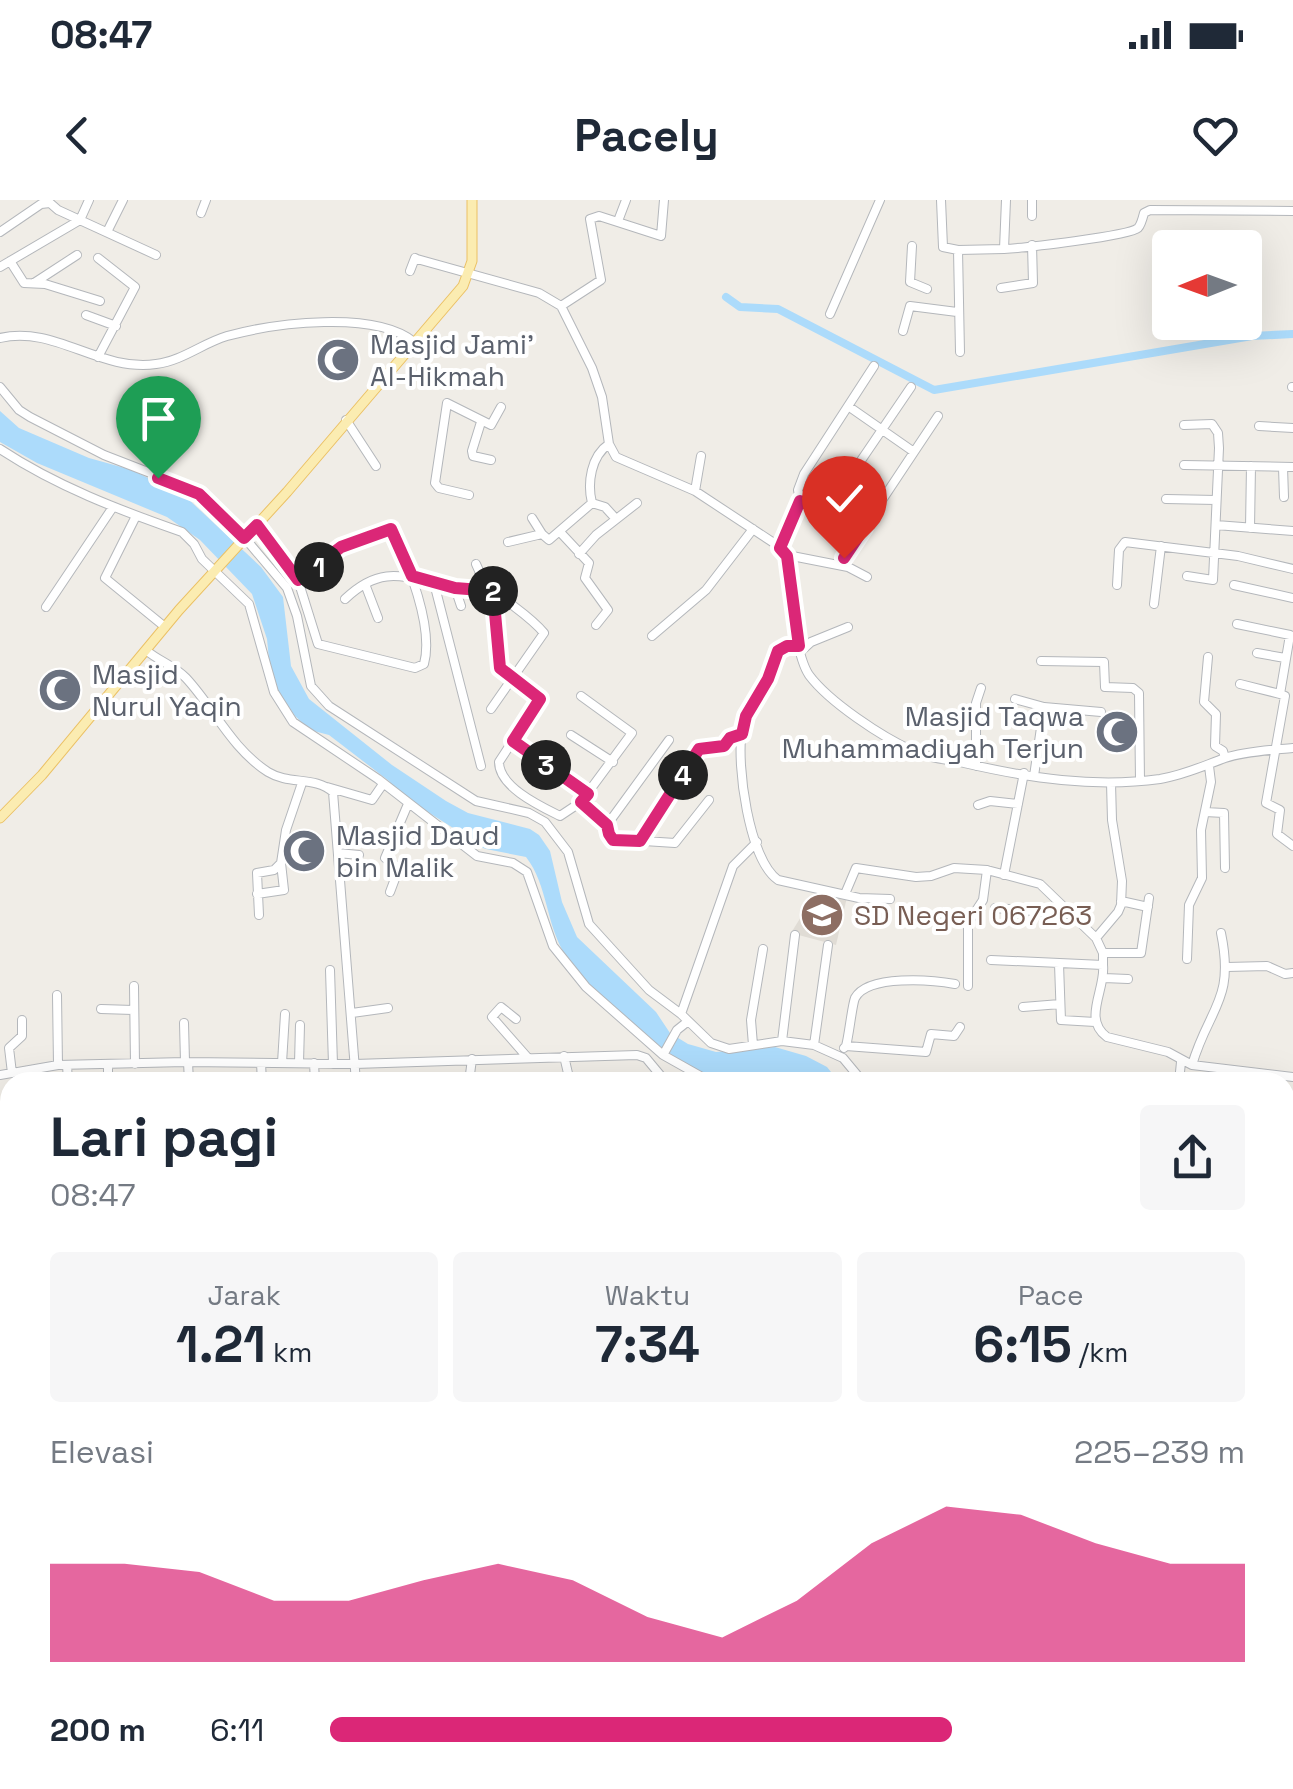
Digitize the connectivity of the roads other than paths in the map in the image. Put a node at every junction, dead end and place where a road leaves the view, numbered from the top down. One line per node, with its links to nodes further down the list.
1 (24, 200): 13 (street)
2 (88, 200): 19 (street)
3 (124, 200): 22 (street)
4 (206, 200): 16 (street)
5 (472, 200): 33 (main road)
6 (626, 200): 20 (street)
7 (664, 200): 20 (street)
8 (880, 200): 43 (street)
9 (941, 200): 26 (street)
10 (1006, 200): 25 (street)
11 (1032, 200): 17 (street)
12 (1253, 200): 15 (street)
13 (32, 210): 19 (street); 21 (street)
14 (1293, 210): 15 (street)
15 (1254, 211): 23 (street)
16 (201, 213)
17 (1032, 216)
18 (0, 218): 21 (street)
19 (80, 220): 22 (street); 30 (street)
20 (618, 222): 39 (street)
21 (3, 230)
22 (107, 232): 28 (street)
23 (1032, 245): 25 (street); 36 (street)
24 (912, 246): 35 (street)
25 (1004, 249): 26 (street)
26 (958, 250): 41 (street)
27 (78, 255): 34 (street)
28 (156, 255)
29 (98, 258): 44 (street)
30 (10, 261): 31 (street); 34 (street)
31 (0, 268)
32 (410, 271): 33 (street)
33 (469, 274): 39 (street); 47 (main road)
34 (34, 283): 38 (street)
35 (912, 285): 37 (street); 40 (street)
36 (1002, 288)
37 (926, 289)
38 (100, 301)
39 (561, 306): 62 (street)
40 (910, 306): 41 (street); 45 (street)
41 (958, 312): 48 (street)
42 (86, 314): 44 (street)
43 (830, 314)
44 (116, 326): 49 (street)
45 (903, 331)
46 (0, 338): 49 (street)
47 (414, 342): 49 (street); 56 (main road)
48 (960, 352)
49 (98, 357)
50 (874, 366): 53 (street)
51 (911, 386): 61 (street)
52 (0, 387): 93 (street)
53 (848, 406): 61 (street); 77 (street)
54 (501, 407): 57 (street)
55 (938, 416): 64 (street)
56 (346, 420): 68 (street); 85 (main road)
57 (482, 422): 66 (street); 73 (street)
58 (1184, 425): 69 (street)
59 (1259, 426): 60 (street)
60 (1293, 428)
61 (882, 430): 64 (street); 81 (street)
62 (609, 444): 72 (street); 78 (street)
63 (4, 452): 80 (street)
64 (914, 452): 87 (street)
65 (701, 456): 72 (street)
66 (491, 460)
67 (1184, 465): 69 (street)
68 (376, 466)
69 (1218, 466): 70 (street); 76 (street)
70 (1250, 466): 71 (street); 88 (street)
71 (1288, 467): 74 (street)
72 (695, 492): 89 (street)
73 (469, 495)
74 (1284, 496)
75 (1166, 499): 76 (street)
76 (1216, 500): 86 (street)
77 (800, 501): 81 (street); 96 (street)
78 (592, 502): 84 (street); 91 (street)
79 (637, 503): 84 (street)
80 (113, 508): 82 (street); 118 (street)
81 (826, 512): 87 (street)
82 (136, 516): 102 (street); 122 (street)
83 (532, 518): 92 (street)
84 (616, 519): 97 (street)
85 (257, 525): 93 (main road); 107 (street)
86 (1216, 525): 88 (street); 98 (street)
87 (864, 528): 100 (street)
88 (1250, 528): 90 (street)
89 (753, 529): 96 (street); 124 (street)
90 (1293, 531)
91 (560, 532): 92 (street); 97 (street)
92 (542, 534): 94 (street)
93 (241, 542): 102 (main road); 211 (street)
94 (508, 542)
95 (1161, 546): 98 (street); 110 (street); 116 (street)
96 (780, 548): 99 (street)
97 (579, 554): 121 (street)
98 (1215, 554): 103 (street); 105 (street)
99 (787, 556): 106 (street); 125 (street)
100 (844, 558)
101 (476, 564): 113 (street)
102 (218, 568): 122 (main road); 156 (street)
103 (1293, 569)
104 (412, 576): 107 (street); 107 (street); 108 (street); 109 (street)
105 (1187, 576)
106 (867, 577)
107 (298, 580)
108 (434, 583): 112 (street); 148 (street)
109 (365, 584): 115 (street); 119 (street)
110 (1117, 585)
111 (1234, 585): 114 (street)
112 (455, 588): 113 (street); 117 (street)
113 (493, 591): 131 (street); 131 (street)
114 (1293, 598)
115 (345, 599)
116 (1154, 604)
117 (461, 606)
118 (46, 607)
119 (378, 618)
120 (1237, 624): 130 (street)
121 (596, 626)
122 (165, 627): 126 (main road)
123 (848, 628): 125 (street)
124 (652, 636)
125 (800, 649): 140 (street); 149 (street)
126 (147, 651): 154 (street); 165 (main road)
127 (1257, 653): 130 (street)
128 (1208, 658): 146 (street)
129 (1041, 661): 153 (street)
130 (1288, 662): 134 (street)
131 (512, 678): 138 (street); 143 (street)
132 (1240, 684): 134 (street)
133 (981, 688): 149 (street)
134 (1280, 694): 145 (street)
135 (581, 696): 147 (street)
136 (1016, 699): 137 (street)
137 (1044, 707): 139 (street); 152 (street)
138 (490, 709)
139 (1101, 712)
140 (742, 734): 167 (street); 168 (street)
141 (570, 735): 147 (street)
142 (669, 740): 166 (street)
143 (513, 741): 158 (street); 160 (street)
144 (1293, 748): 145 (street)
145 (1274, 750): 146 (street); 169 (street)
146 (1224, 758): 150 (street)
147 (612, 762): 158 (street)
148 (481, 766)
149 (976, 766): 151 (street)
150 (1209, 766): 153 (street); 164 (street)
151 (1024, 773): 152 (street); 162 (street)
152 (1034, 776): 155 (street)
153 (1140, 781): 155 (street)
154 (302, 782): 157 (street); 172 (street)
155 (1111, 782): 180 (street)
156 (383, 784): 157 (street); 161 (street)
157 (330, 790): 170 (street)
158 (588, 794): 160 (street)
159 (709, 800): 167 (street)
160 (581, 802): 166 (street)
161 (408, 804): 176 (street); 221 (street)
162 (1018, 804): 163 (street); 175 (street)
163 (978, 806)
164 (1204, 812): 173 (street); 190 (street)
165 (0, 818)
166 (607, 825): 167 (street)
167 (640, 841)
168 (757, 842): 178 (street); 211 (street)
169 (1293, 846)
170 (338, 853): 171 (street); 209 (street)
171 (359, 854)
172 (281, 864): 177 (street); 177 (street)
173 (1225, 868)
174 (987, 870): 175 (street); 178 (street); 201 (street)
175 (1004, 875): 182 (street)
176 (390, 892)
177 (257, 894): 183 (street)
178 (845, 894): 179 (street)
179 (890, 899)
180 (1121, 902): 186 (street); 189 (street)
181 (995, 908): 182 (street)
182 (1070, 914): 186 (street)
183 (258, 915)
184 (1222, 933): 194 (street)
185 (795, 935): 217 (street)
186 (1096, 938): 189 (street)
187 (828, 945): 218 (street)
188 (763, 949): 219 (street)
189 (1103, 952): 193 (street)
190 (1187, 959)
191 (991, 960): 192 (street)
192 (1059, 964): 193 (street); 203 (street)
193 (1102, 965): 197 (street)
194 (1227, 966): 196 (street); 237 (street)
195 (330, 970): 233 (street)
196 (1293, 973)
197 (1104, 978): 198 (street); 213 (street)
198 (1128, 979)
199 (956, 984): 220 (street)
200 (134, 986): 207 (street)
201 (968, 986)
202 (57, 995): 235 (street)
203 (1060, 1004): 204 (street); 213 (street)
204 (1024, 1007)
205 (388, 1008): 209 (street)
206 (101, 1009): 207 (street)
207 (133, 1010): 232 (street)
208 (285, 1014): 229 (street)
209 (352, 1014): 234 (street)
210 (516, 1018): 224 (street)
211 (684, 1018): 219 (street); 221 (street)
212 (22, 1020): 238 (street)
213 (1095, 1022): 227 (street)
214 (184, 1023): 226 (street)
215 (300, 1024): 230 (street)
216 (960, 1028): 220 (street)
217 (782, 1040): 218 (street); 219 (street)
218 (814, 1044): 222 (street)
219 (753, 1045)
220 (846, 1046): 222 (street)
221 (664, 1052): 248 (street)
222 (836, 1054): 249 (street)
223 (564, 1056): 224 (street); 246 (street); 247 (street)
224 (528, 1058): 225 (street)
225 (472, 1059): 234 (street); 245 (street)
226 (187, 1062): 228 (street); 232 (street); 241 (street)
227 (1181, 1062): 237 (street); 250 (street)
228 (262, 1063): 229 (street); 242 (street)
229 (282, 1063): 230 (street)
230 (299, 1063): 231 (street)
231 (314, 1063): 233 (street); 243 (street)
232 (136, 1064): 236 (street)
233 (333, 1064): 234 (street)
234 (355, 1064): 244 (street)
235 (62, 1065): 236 (street); 238 (street); 239 (street)
236 (108, 1065): 240 (street)
237 (1192, 1065): 251 (street)
238 (15, 1072)
239 (64, 1072)
240 (108, 1072)
241 (188, 1072)
242 (262, 1072)
243 (314, 1072)
244 (355, 1072)
245 (470, 1072)
246 (568, 1072)
247 (658, 1072)
248 (696, 1072)
249 (857, 1072)
250 (1180, 1072)
251 (1251, 1072)

